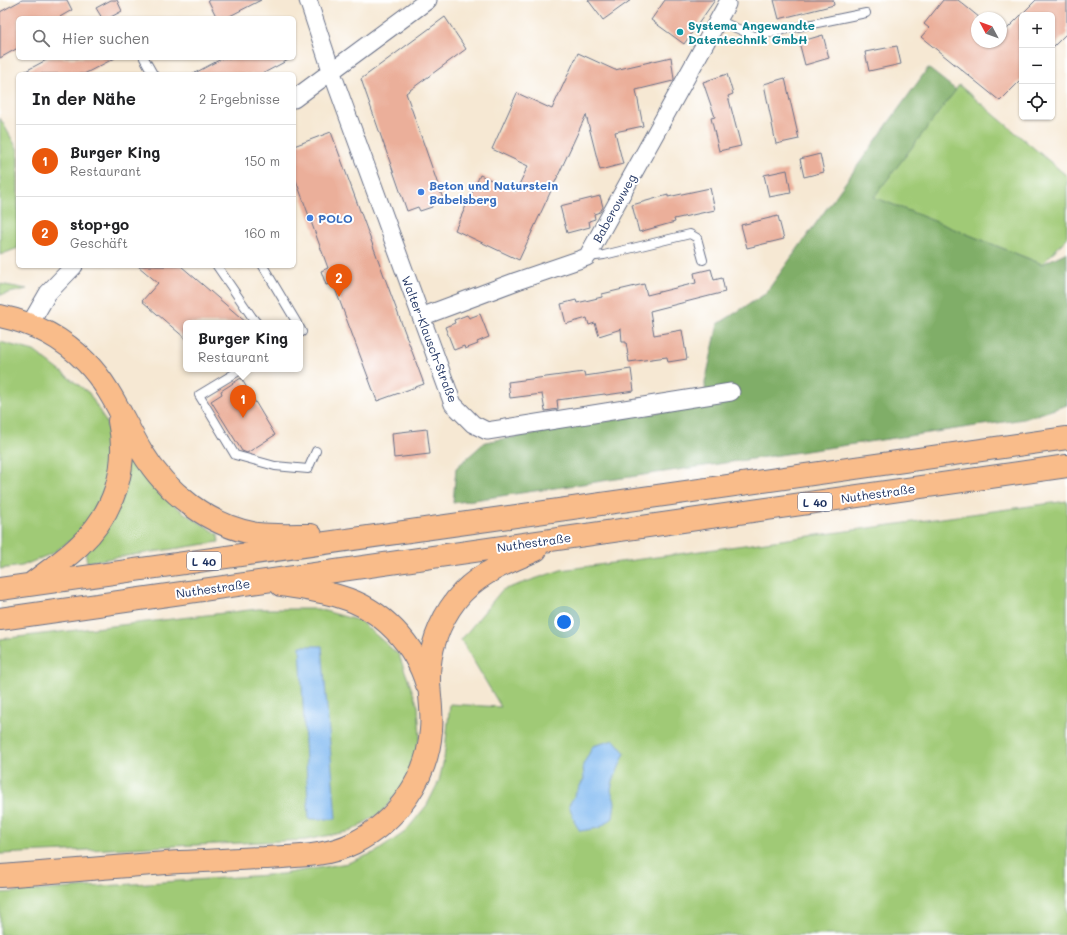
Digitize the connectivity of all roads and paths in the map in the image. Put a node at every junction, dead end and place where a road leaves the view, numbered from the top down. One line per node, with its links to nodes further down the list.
1 (308, 0): 7 (street, Walter-Klausch-Straße)
2 (428, 0): 7 (street)
3 (727, 4): 5 (street, Baberowweg)
4 (866, 13): 5 (lane)
5 (718, 20): 10 (street, Baberowweg)
6 (145, 60): 8 (lane)
7 (331, 70): 9 (street); 16 (street, Walter-Klausch-Straße)
8 (152, 72)
9 (296, 97)
10 (587, 257): 11 (lane); 16 (street, Baberowweg)
11 (703, 260)
12 (72, 268): 19 (street)
13 (218, 268): 17 (lane)
14 (264, 268): 18 (lane)
15 (0, 316): 19 (highway)
16 (421, 317): 21 (street, Walter-Klausch-Straße)
17 (255, 320)
18 (295, 320)
19 (30, 324): 22 (highway)
20 (237, 372): 26 (lane)
21 (731, 392)
22 (113, 400): 28 (highway); 31 (highway)
23 (1067, 430): 25 (lane)
24 (1067, 438): 25 (highway, L 40)
25 (1040, 442): 28 (highway, L 40)
26 (316, 451)
27 (1067, 466): 29 (highway, Nuthestraße / L 40)
28 (378, 536): 31 (highway, L 40)
29 (563, 538): 30 (highway, Nuthestraße / L 40); 34 (highway)
30 (260, 582): 33 (highway, Nuthestraße / L 40); 34 (highway)
31 (30, 585): 32 (highway, L 40)
32 (0, 589)
33 (0, 619)
34 (430, 694): 35 (highway)
35 (0, 876)

